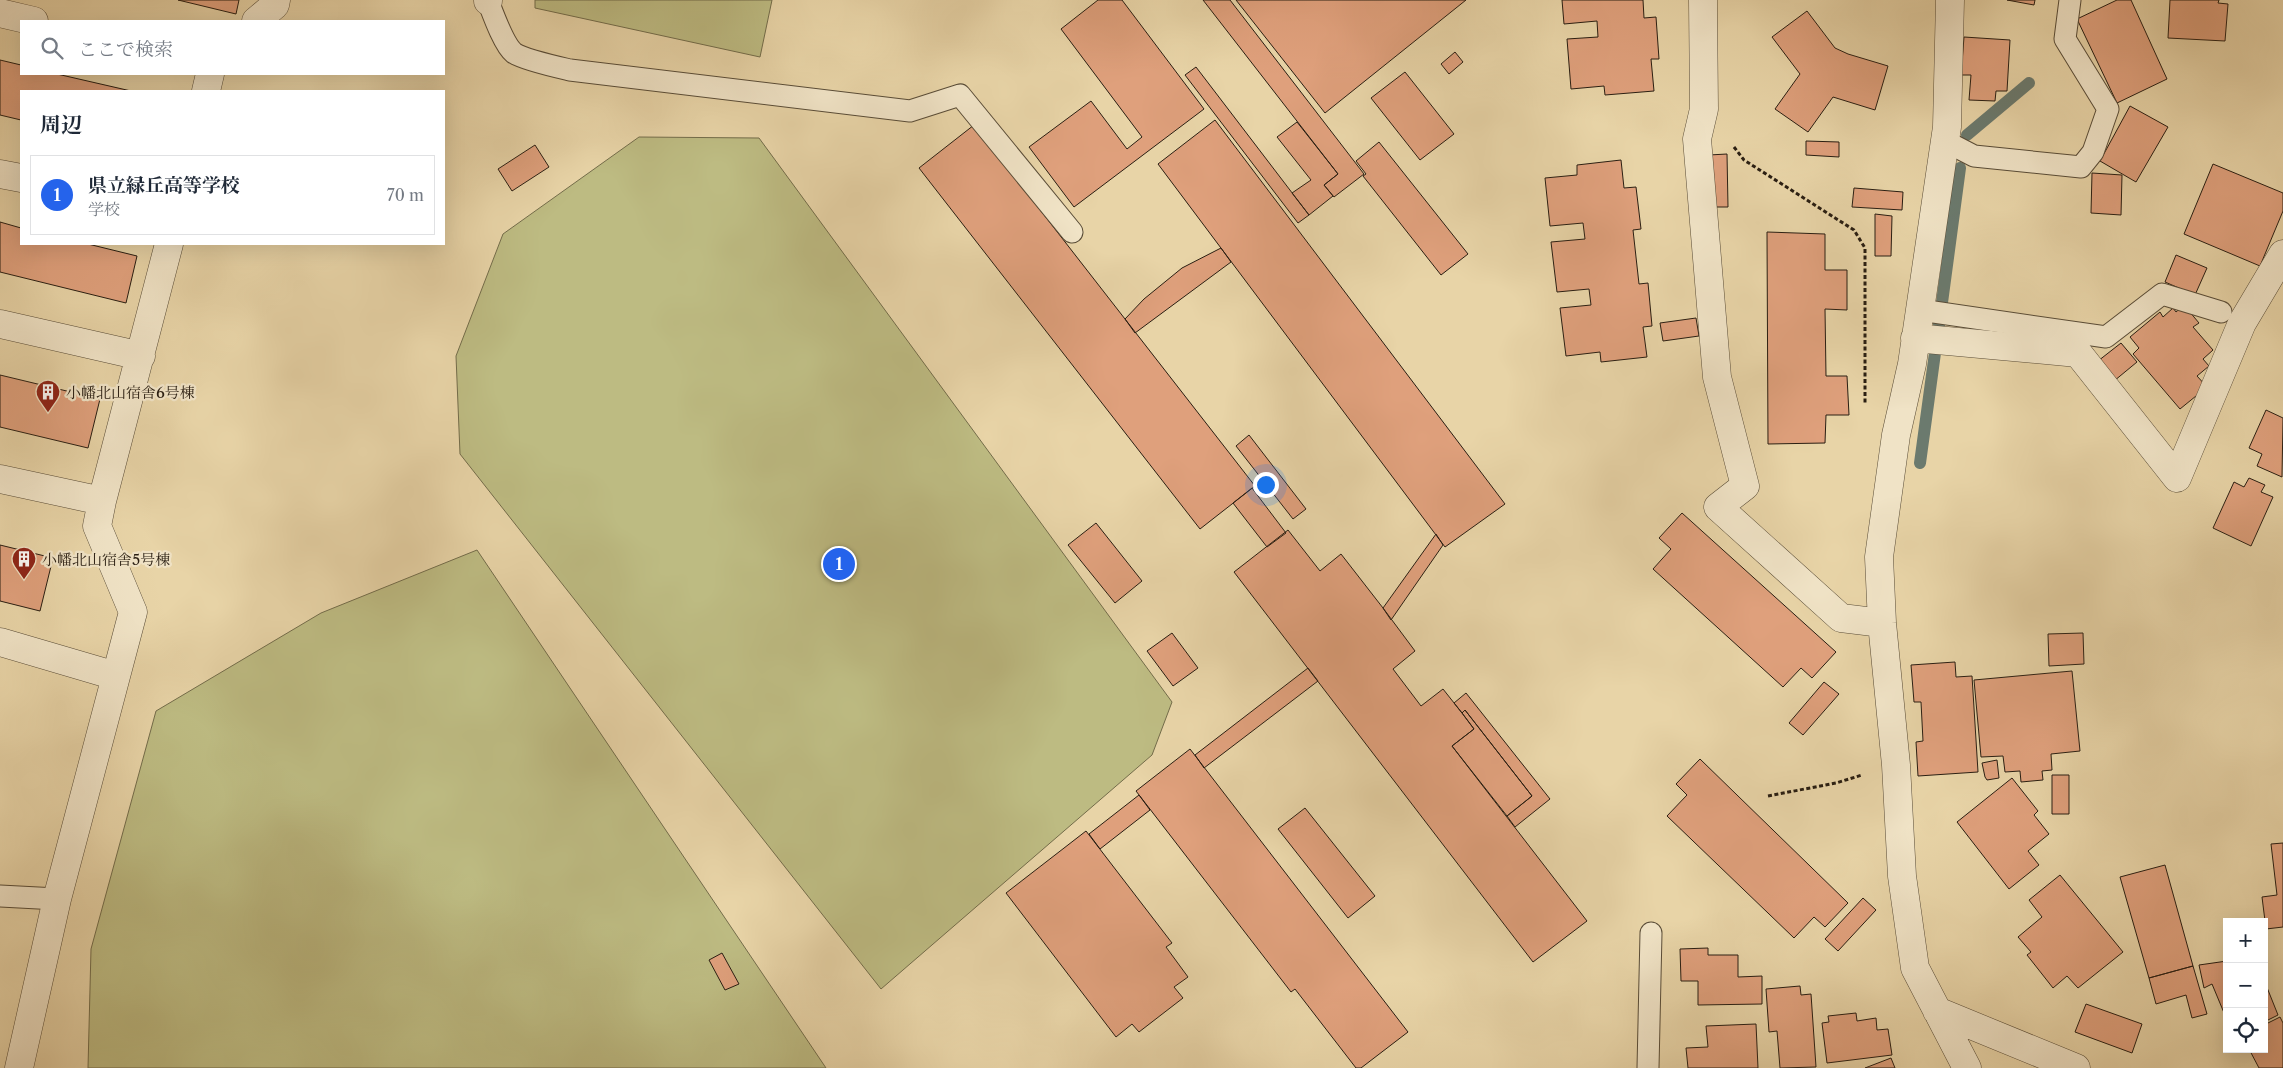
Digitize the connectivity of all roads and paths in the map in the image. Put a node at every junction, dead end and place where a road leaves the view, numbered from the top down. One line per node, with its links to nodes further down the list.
1 (276, 0): 8 (street)
2 (488, 0): 15 (lane)
3 (1703, 0): 11 (street)
4 (1950, 0): 12 (street)
5 (2070, 0): 12 (lane)
6 (0, 13): 7 (street)
7 (30, 20)
8 (257, 20)
9 (210, 75): 10 (street)
10 (206, 90)
11 (1704, 109): 23 (path); 26 (street)
12 (1945, 141): 18 (street)
13 (0, 174): 14 (street)
14 (20, 178)
15 (1072, 232)
16 (169, 245): 22 (street)
17 (2283, 254): 21 (street)
18 (1920, 310): 19 (lane); 21 (street)
19 (2221, 312)
20 (0, 324): 22 (street)
21 (1915, 338): 23 (street)
22 (141, 356): 25 (street)
23 (1896, 435): 26 (street)
24 (0, 479): 25 (street)
25 (102, 501): 28 (street)
26 (1882, 623): 29 (street)
27 (0, 642): 28 (street)
28 (116, 676): 32 (street)
29 (1896, 765): 30 (path); 34 (street)
30 (1768, 796)
31 (0, 896): 32 (lane)
32 (57, 899): 35 (street)
33 (1651, 933): 36 (lane)
34 (1938, 1011): 37 (street); 38 (street)
35 (19, 1068)
36 (1648, 1068)
37 (1967, 1068)
38 (2076, 1068)

